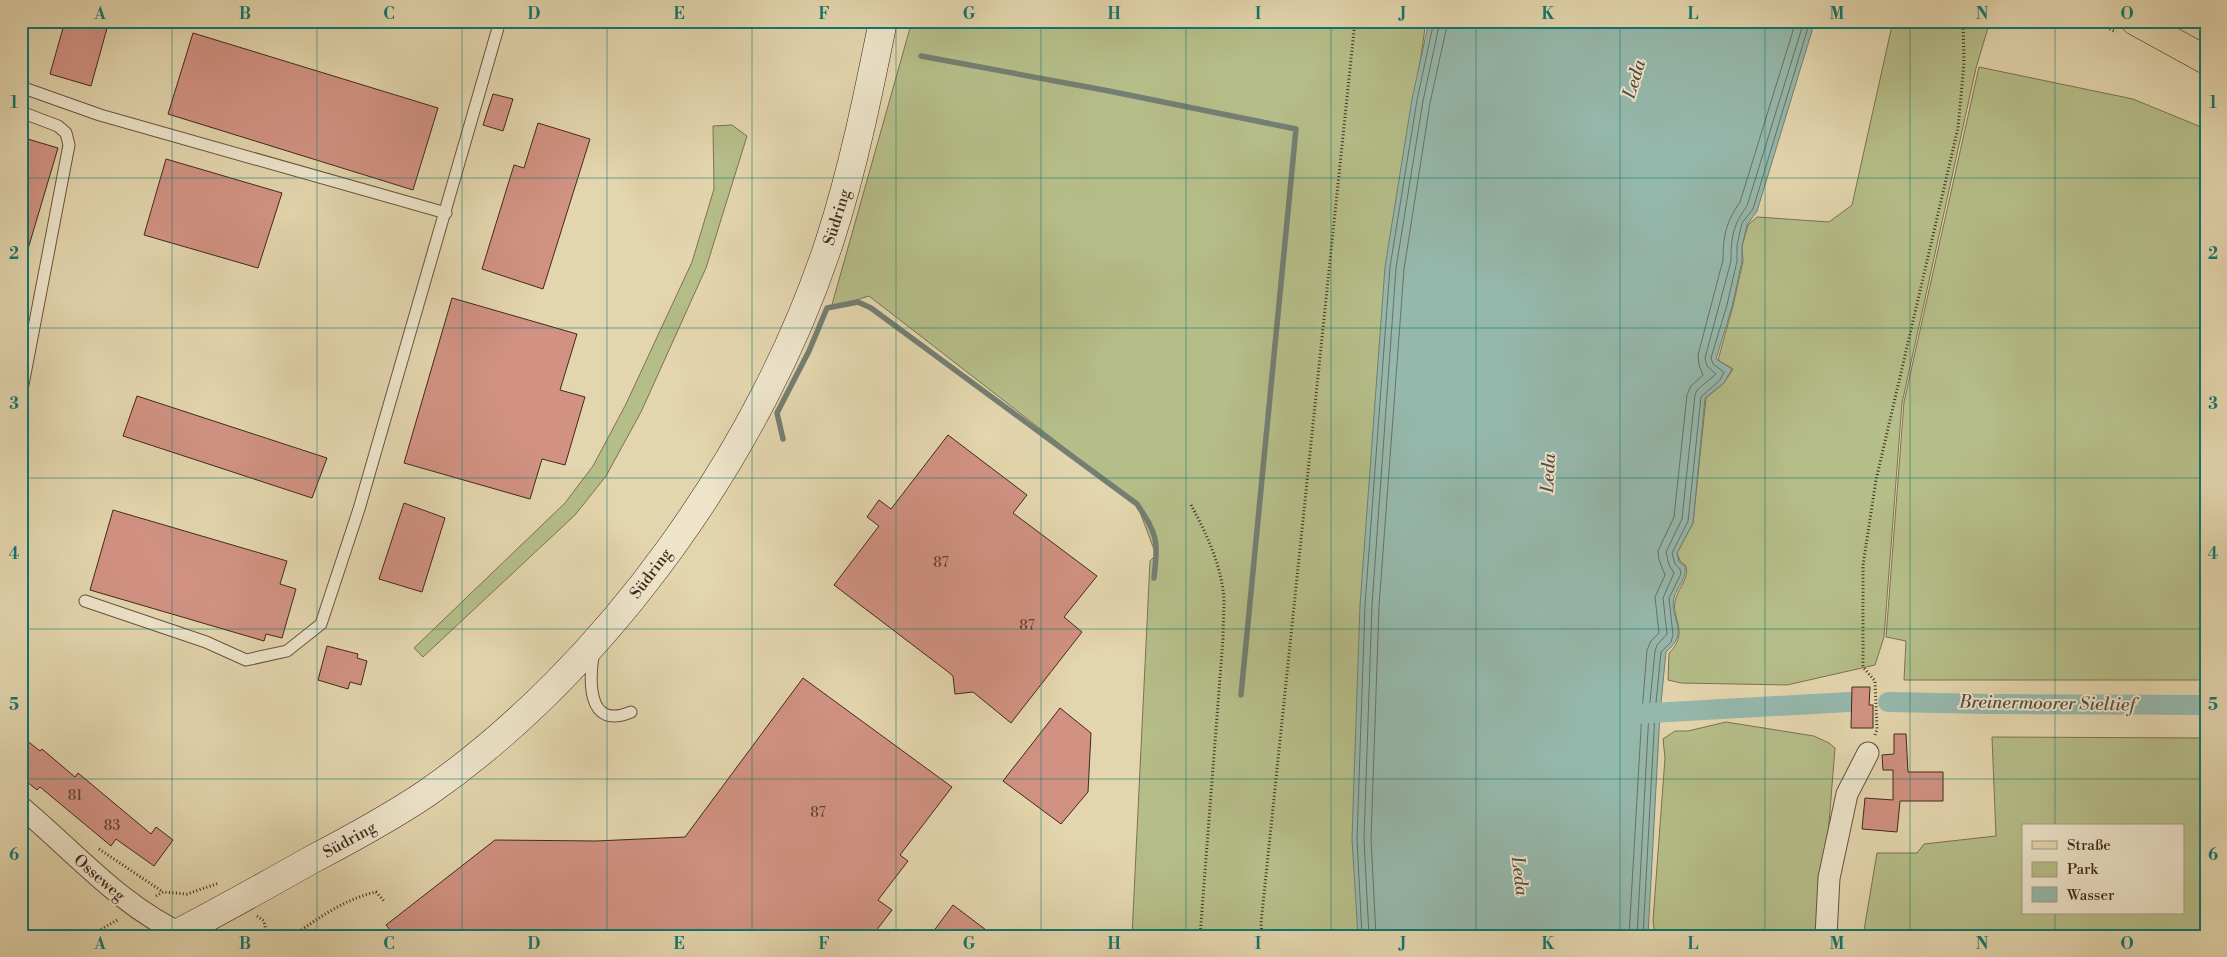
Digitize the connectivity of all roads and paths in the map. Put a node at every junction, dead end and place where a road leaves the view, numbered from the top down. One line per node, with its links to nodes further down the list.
1 (500, 21): 9 (lane)
2 (883, 21): 13 (main road, Südring)
3 (1355, 21): 25 (path)
4 (1963, 21): 15 (path)
5 (2135, 21): 6 (main road)
6 (2206, 60)
7 (21, 87): 9 (lane)
8 (21, 112): 10 (lane)
9 (446, 213): 12 (lane)
10 (21, 395)
11 (1191, 505): 24 (path)
12 (85, 601)
13 (595, 642): 14 (lane); 20 (main road, Südring)
14 (631, 712)
15 (1868, 753): 26 (street)
16 (21, 807): 19 (street, Osseweg)
17 (226, 880): 19 (path)
18 (385, 902): 23 (path)
19 (136, 908): 20 (street, Osseweg)
20 (179, 935)
21 (97, 936): 22 (path)
22 (103, 936)
23 (293, 936)
24 (1200, 936)
25 (1262, 936)
26 (1826, 936)

